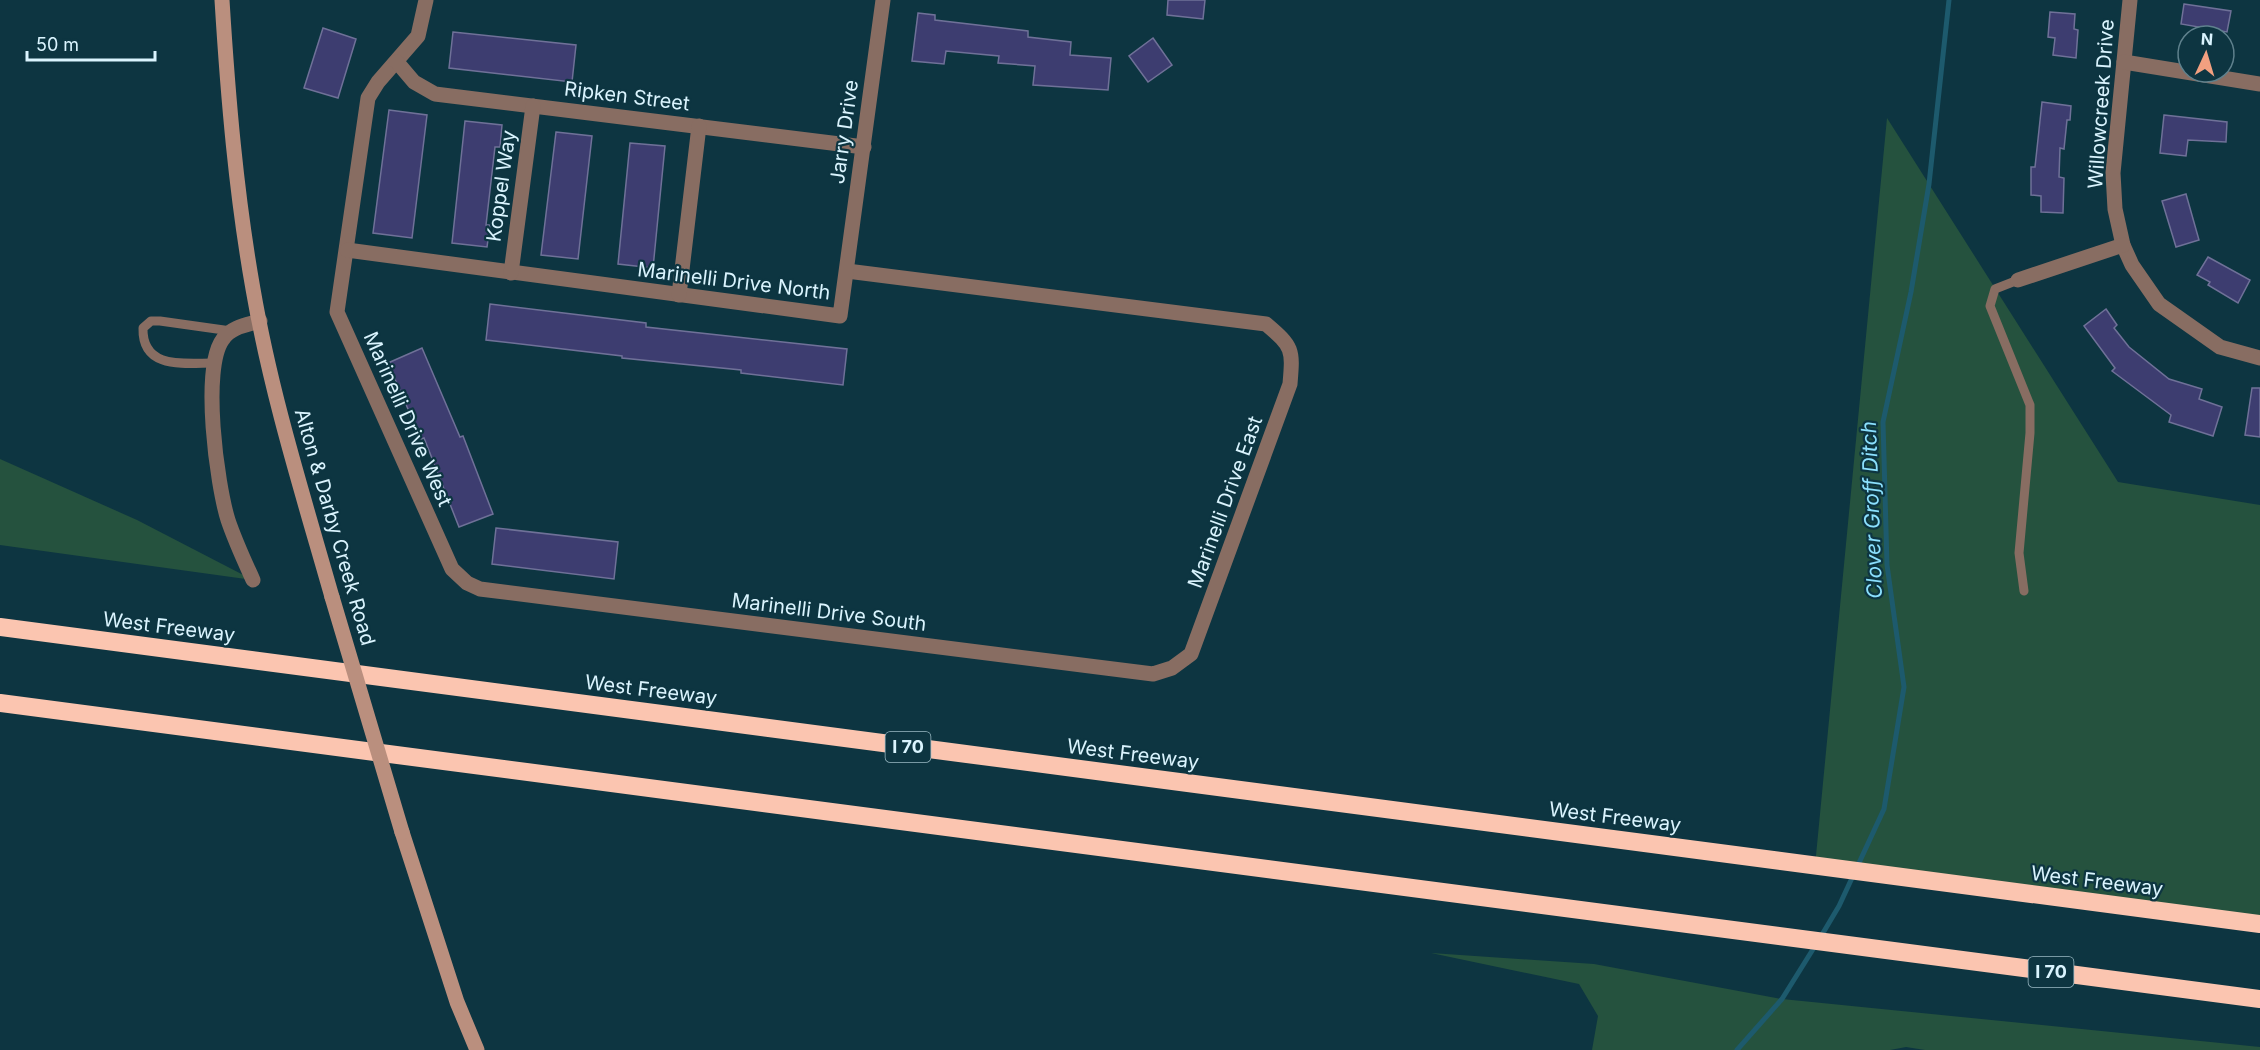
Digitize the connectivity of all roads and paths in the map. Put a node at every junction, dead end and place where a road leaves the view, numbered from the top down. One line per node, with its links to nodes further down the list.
1 (222, 0): 17 (main road, Alton & Darby Creek Road)
2 (426, 0): 5 (street, Marinelli Drive West)
3 (884, 0): 10 (street, Jarry Drive)
4 (2130, 0): 6 (street, Willowcreek Drive)
5 (397, 62): 8 (street, Ripken Street); 12 (street, Marinelli Drive West)
6 (2124, 62): 7 (street); 11 (street, Willowcreek Drive)
7 (2260, 84)
8 (533, 106): 9 (street, Ripken Street); 14 (street, Koppel Way)
9 (699, 126): 10 (street, Ripken Street); 16 (street)
10 (864, 147): 13 (street, Jarry Drive)
11 (2123, 245): 15 (street); 20 (street, Willowcreek Drive)
12 (347, 250): 14 (street, Marinelli Drive North); 23 (street, Marinelli Drive West)
13 (847, 270): 16 (street, Marinelli Drive North); 19 (street, Marinelli Drive North)
14 (511, 273): 16 (street, Marinelli Drive North)
15 (2018, 280): 24 (lane)
16 (679, 295)
17 (260, 321): 18 (street); 30 (main road, Alton & Darby Creek Road, bridge)
18 (231, 331): 21 (street); 21 (lane)
19 (1286, 341): 26 (street, Marinelli Drive East)
20 (2260, 358)
21 (213, 363): 22 (street)
22 (253, 580)
23 (480, 589): 26 (street, Marinelli Drive South)
24 (2024, 591)
25 (0, 627): 28 (highway, West Freeway / I 70)
26 (1172, 668)
27 (0, 703): 29 (highway, I 70)
28 (2260, 924)
29 (2260, 999)
30 (477, 1050)

